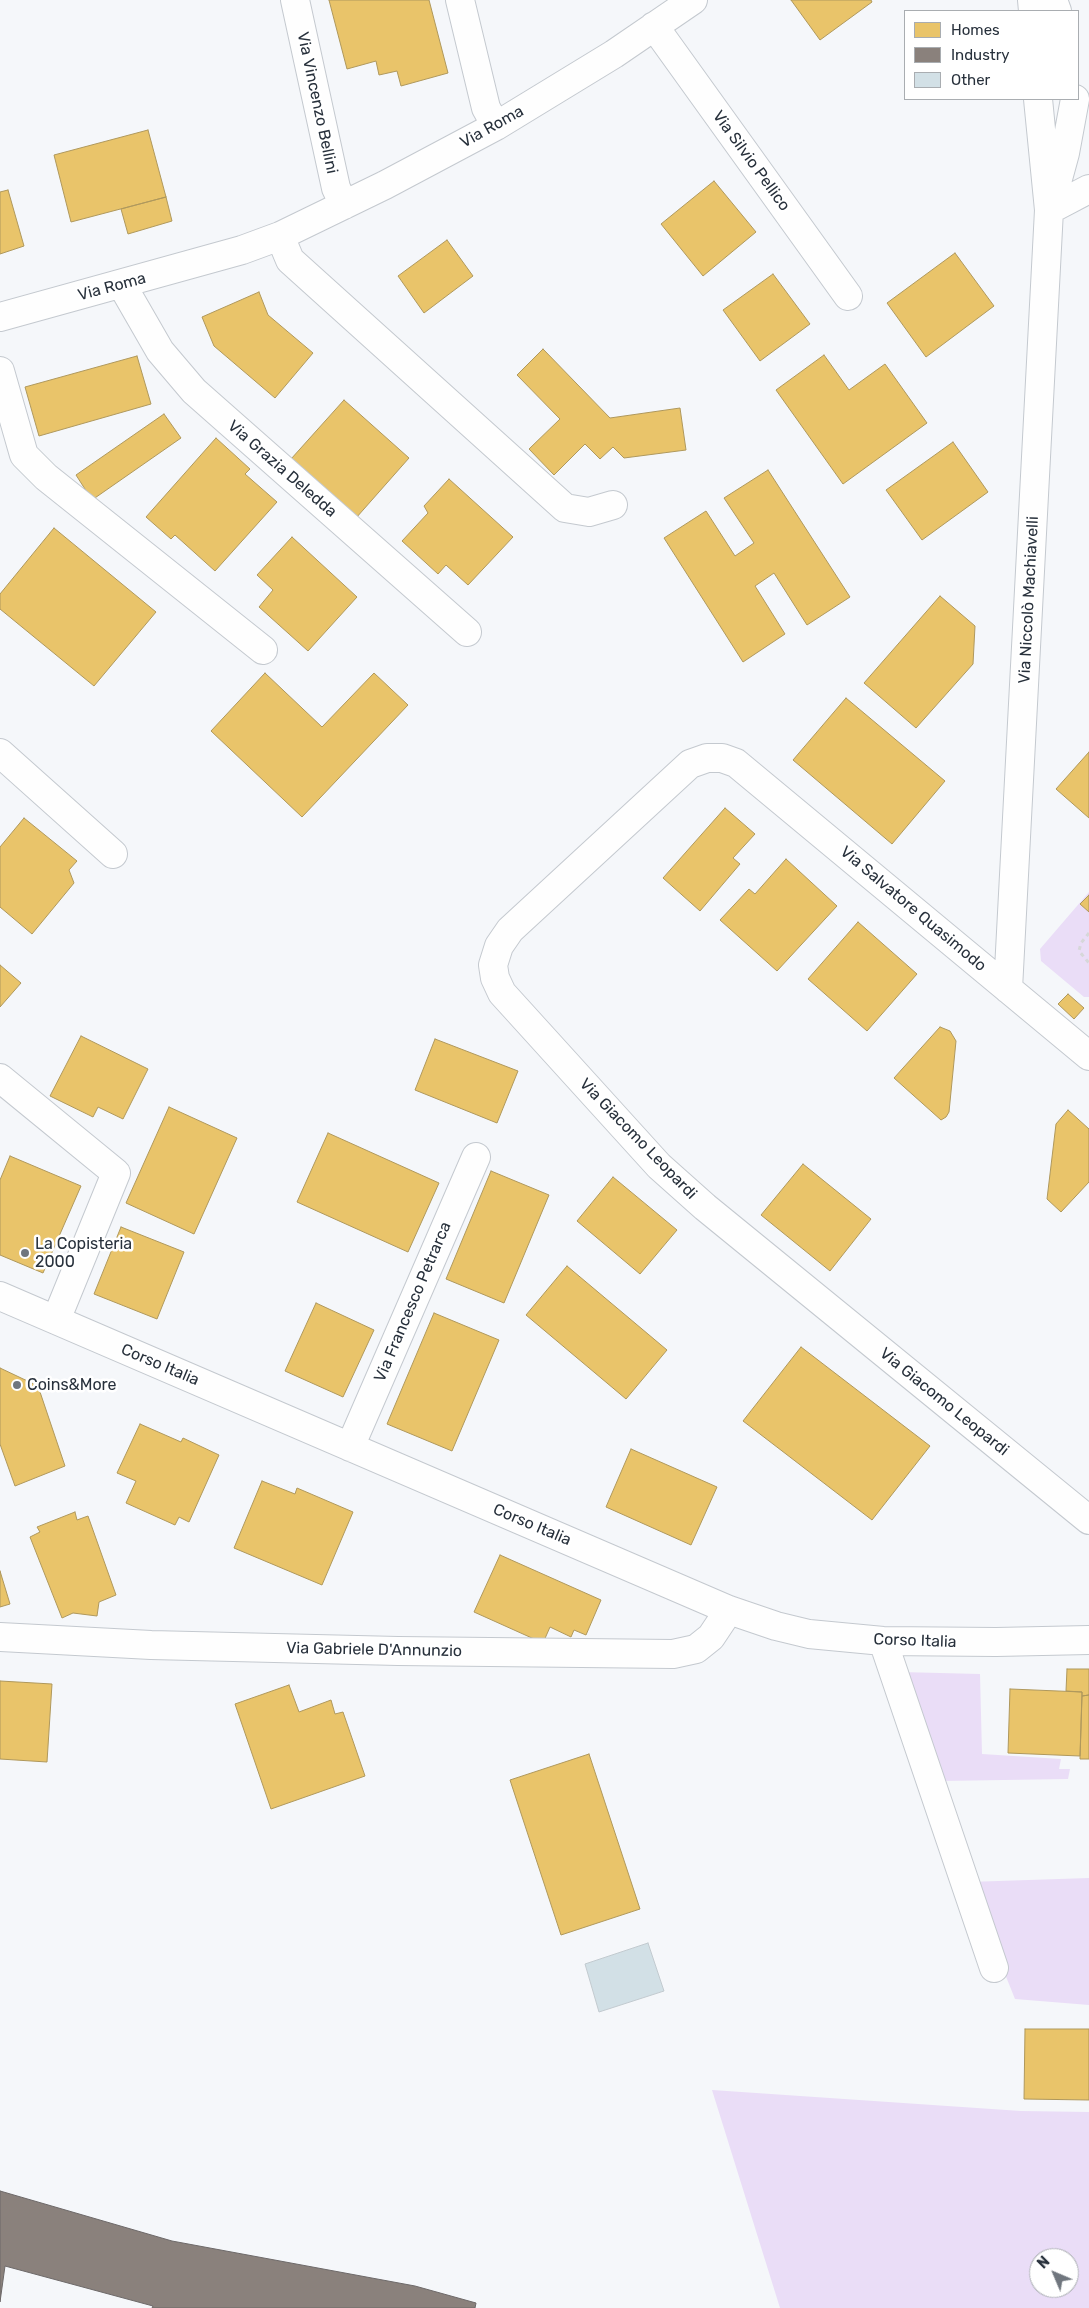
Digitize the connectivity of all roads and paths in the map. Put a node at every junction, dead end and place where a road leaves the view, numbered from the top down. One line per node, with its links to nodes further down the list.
1 (295, 0): 9 (street, Via Vincenzo Bellini)
2 (460, 0): 7 (street)
3 (693, 0): 4 (street, Via Roma)
4 (654, 26): 7 (street, Via Roma); 13 (street, Via Silvio Pellico)
5 (1038, 100): 10 (street, Via Niccolò Machiavelli)
6 (1075, 100): 10 (street, Via Niccolò Machiavelli)
7 (496, 126): 9 (street, Via Roma)
8 (1089, 189): 10 (street)
9 (344, 205): 11 (street, Via Roma)
10 (1049, 210): 24 (street, Via Niccolò Machiavelli)
11 (280, 236): 12 (street, Via Roma); 16 (street)
12 (122, 285): 14 (street, Via Roma); 17 (street, Via Grazia Deledda)
13 (848, 296)
14 (0, 317)
15 (0, 371): 18 (street)
16 (613, 505)
17 (467, 632)
18 (263, 650)
19 (0, 753): 21 (street)
20 (736, 763): 24 (street, Via Salvatore Quasimodo); 31 (street, Via Giacomo Leopardi)
21 (113, 854)
22 (1089, 933): 23 (path)
23 (1089, 963)
24 (1008, 989): 25 (street, Via Salvatore Quasimodo)
25 (1089, 1056)
26 (0, 1078): 29 (street)
27 (476, 1157): 30 (street, Via Francesco Petrarca)
28 (0, 1296): 29 (street, Corso Italia)
29 (56, 1320): 30 (street, Corso Italia)
30 (350, 1447): 32 (street, Corso Italia)
31 (1089, 1520)
32 (729, 1610): 33 (street, Via Gabriele D'Annunzio); 35 (street, Corso Italia)
33 (0, 1638)
34 (1089, 1640): 35 (street, Corso Italia)
35 (883, 1641): 36 (street)
36 (994, 1968)

